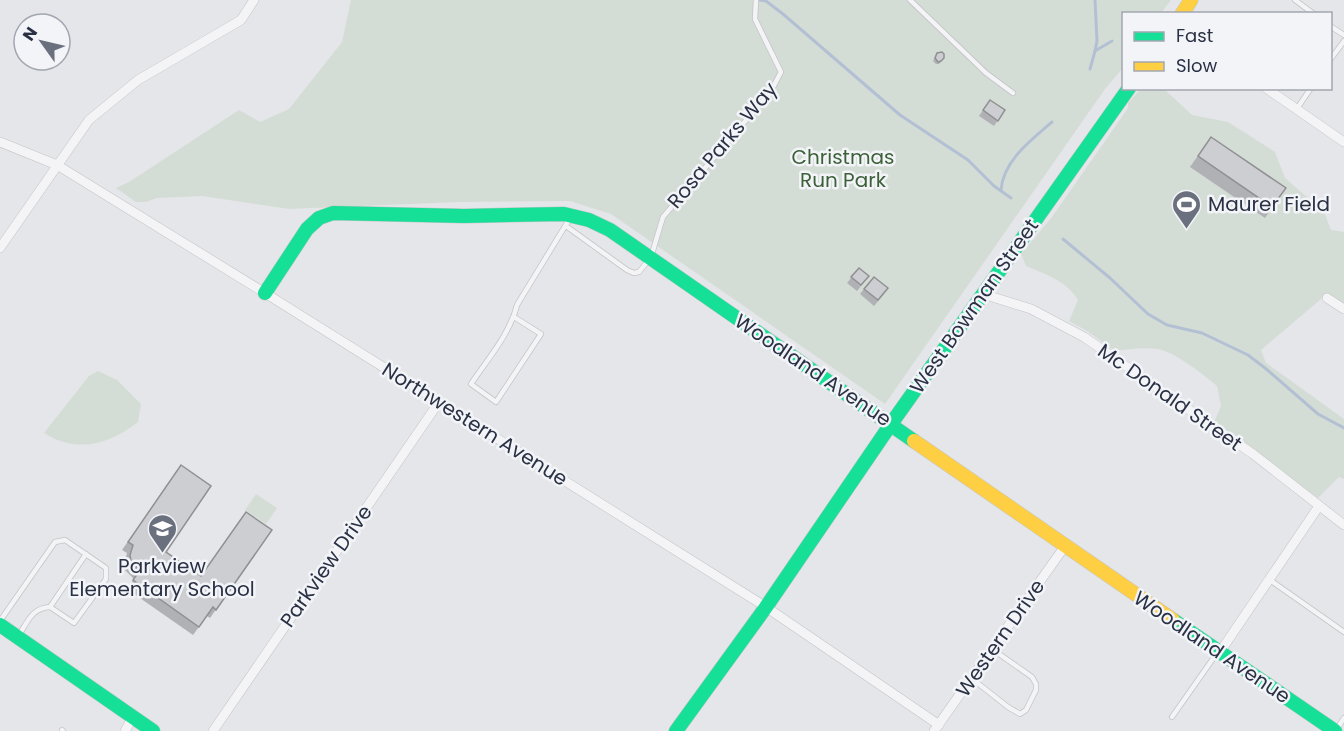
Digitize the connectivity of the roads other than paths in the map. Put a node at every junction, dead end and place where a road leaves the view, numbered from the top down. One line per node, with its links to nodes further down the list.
1 (254, 0): 15 (street)
2 (756, 0): 18 (lane, Rosa Parks Way)
3 (910, 0): 11 (lane)
4 (1295, 0): 5 (lane)
5 (1311, 12)
6 (1344, 41): 7 (lane)
7 (1332, 57)
8 (1128, 90): 20 (street, West Bowman Street)
9 (1269, 90): 12 (street)
10 (1310, 90): 12 (lane)
11 (1013, 93)
12 (1296, 110): 14 (street)
13 (0, 142): 15 (street, Northwestern Avenue)
14 (1344, 142)
15 (57, 165): 17 (street); 19 (street, Northwestern Avenue)
16 (568, 221): 18 (street, Woodland Avenue); 18 (lane); 19 (street, Woodland Avenue); 23 (lane)
17 (0, 248)
18 (651, 257): 25 (street, Woodland Avenue)
19 (265, 293): 24 (street, Northwestern Avenue)
20 (983, 294): 25 (street, West Bowman Street); 26 (street, Mc Donald Street)
21 (1327, 298): 22 (street)
22 (1344, 309)
23 (514, 317): 23 (lane)
24 (440, 402): 32 (street, Northwestern Avenue); 45 (street, Parkview Drive)
25 (891, 424): 28 (street, Woodland Avenue); 32 (street, West Bowman Street)
26 (1319, 507): 27 (street, Mc Donald Street); 30 (street)
27 (1344, 525)
28 (1065, 546): 36 (street, Western Drive); 37 (street, Woodland Avenue)
29 (86, 554): 31 (lane); 31 (lane); 33 (lane)
30 (1269, 579): 34 (lane); 37 (street)
31 (50, 607): 35 (lane)
32 (766, 608): 42 (street, Northwestern Avenue); 46 (street, West Bowman Street)
33 (0, 623): 35 (street)
34 (1344, 632)
35 (18, 637): 39 (street)
36 (992, 649): 38 (street, Western Drive); 38 (lane)
37 (1219, 652): 40 (lane); 47 (street, Woodland Avenue)
38 (971, 678): 42 (street, Western Drive)
39 (133, 716): 43 (street); 44 (street)
40 (1172, 717)
41 (1344, 718): 47 (lane)
42 (937, 728)
43 (125, 731)
44 (153, 731)
45 (213, 731)
46 (676, 731)
47 (1335, 731)

